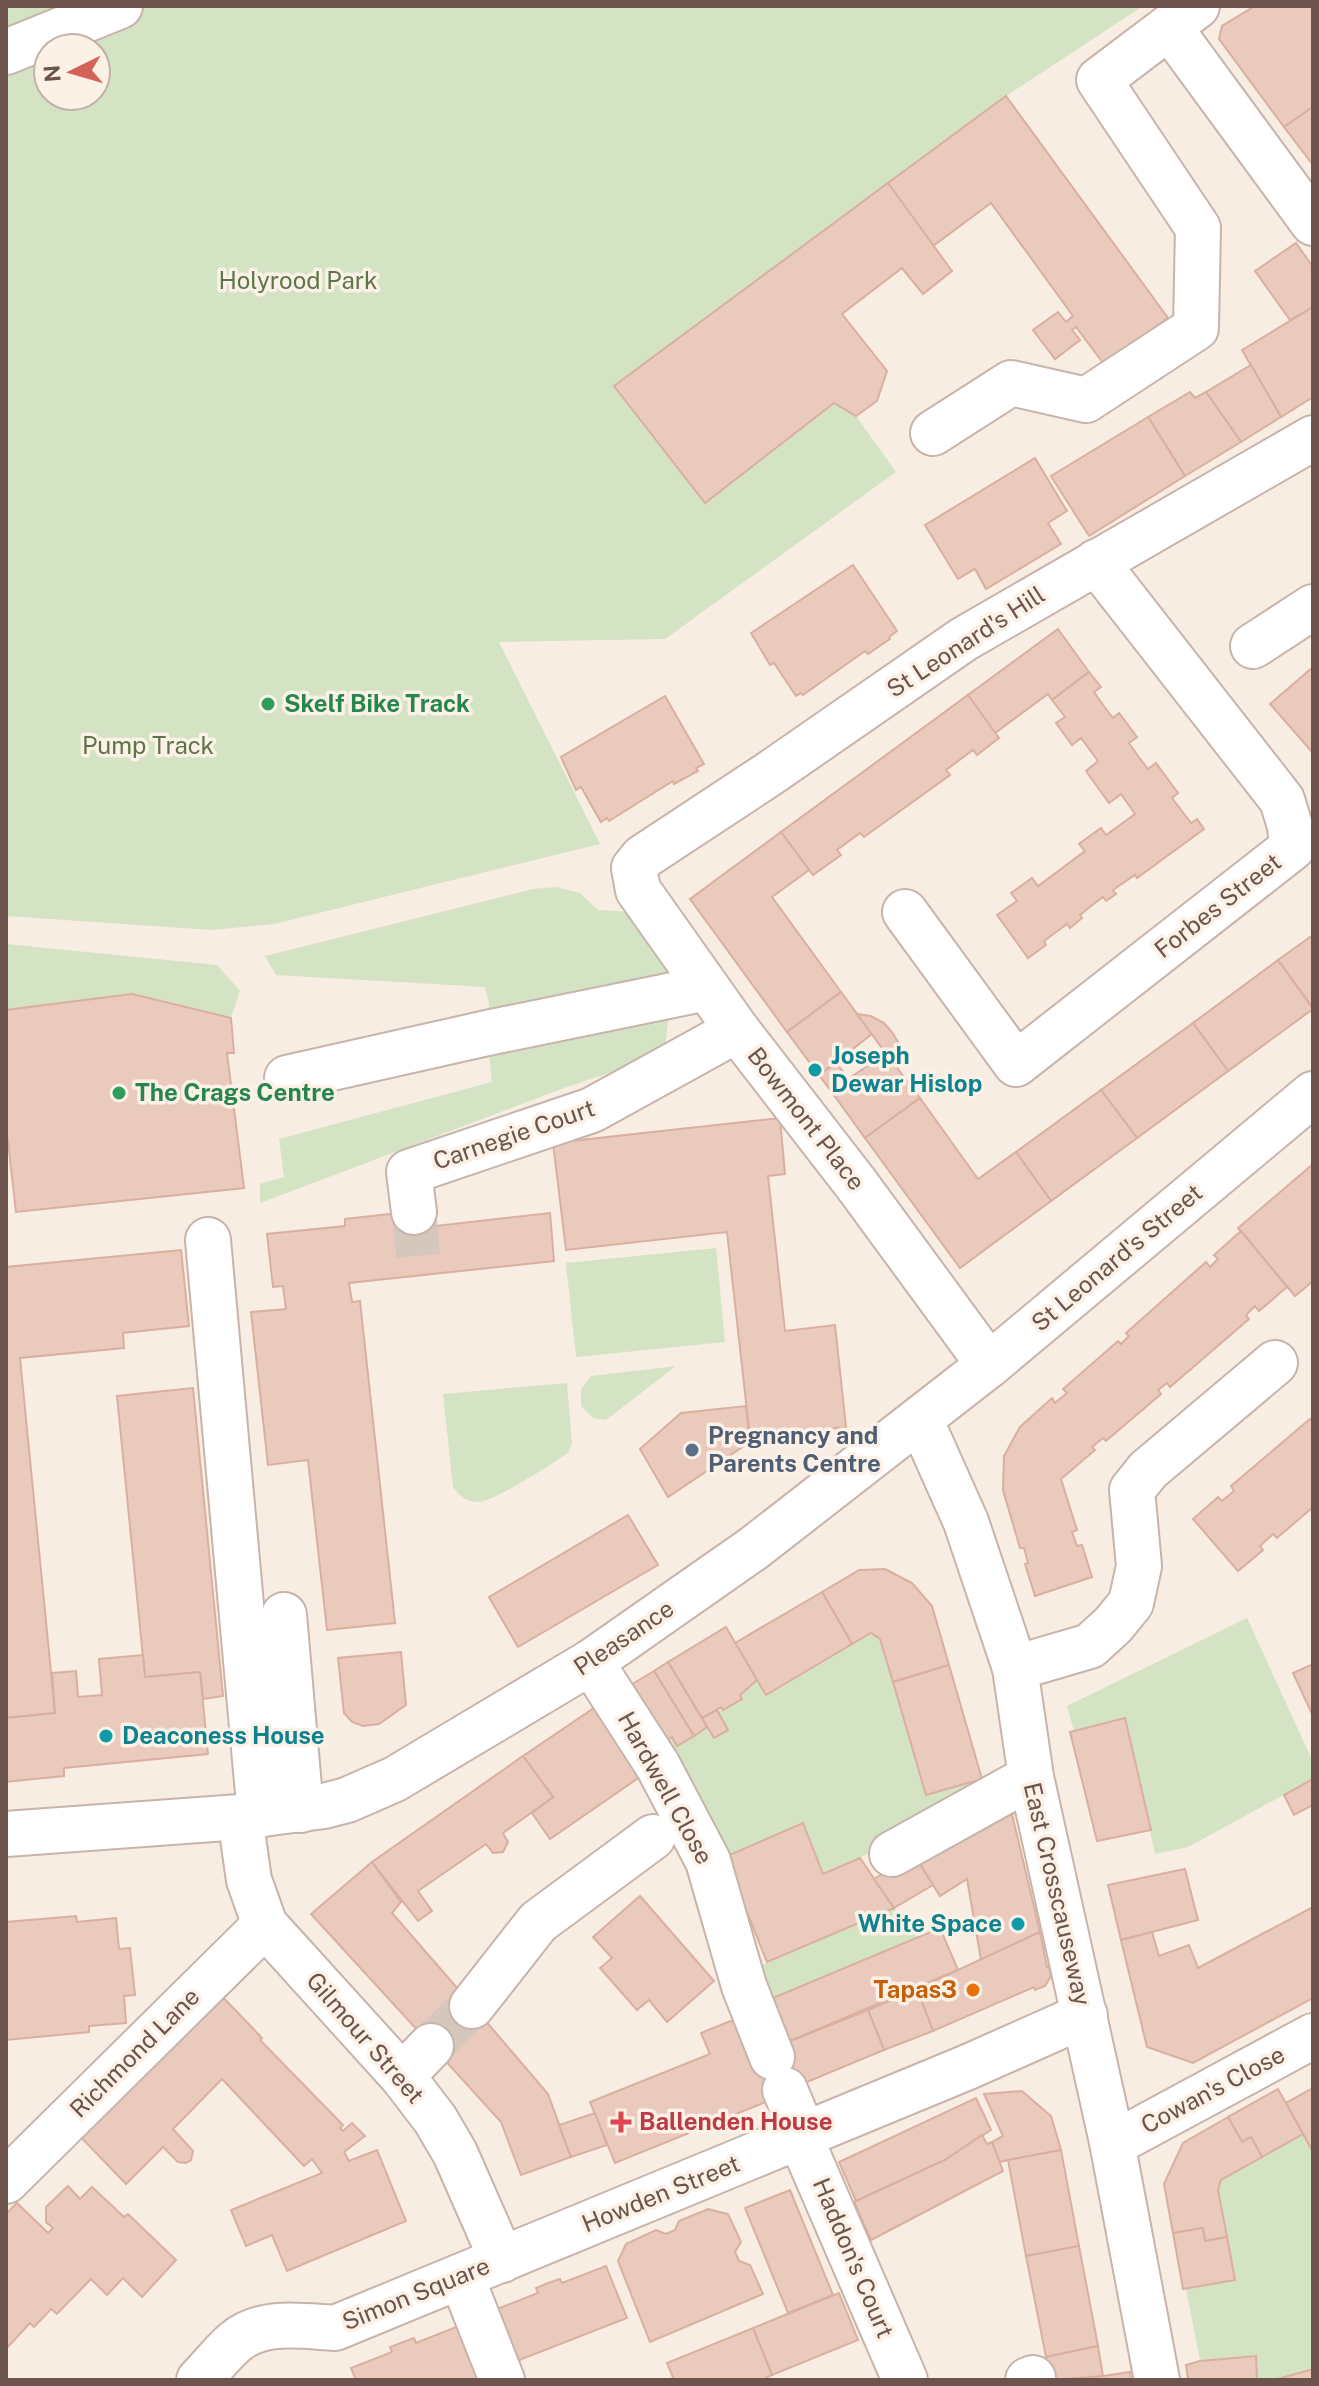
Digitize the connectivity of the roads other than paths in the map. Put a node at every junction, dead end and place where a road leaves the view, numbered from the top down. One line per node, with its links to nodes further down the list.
1 (120, 6): 3 (street)
2 (1186, 15): 4 (street); 5 (street)
3 (6, 52)
4 (1313, 223)
5 (933, 433)
6 (1313, 438): 7 (street, St Leonard's Hill)
7 (1096, 562): 10 (street, St Leonard's Hill); 11 (street, Forbes Street)
8 (1313, 607): 9 (street)
9 (1253, 646)
10 (634, 868): 12 (street, Bowmont Place)
11 (905, 912)
12 (707, 988): 13 (street, Bowmont Place); 14 (street)
13 (737, 1030): 16 (street, Carnegie Court); 19 (street, Bowmont Place)
14 (287, 1078)
15 (1313, 1094): 19 (street, St Leonard's Street)
16 (414, 1212)
17 (208, 1240): 25 (street)
18 (1275, 1363): 23 (street)
19 (989, 1365): 20 (street, St Leonard's Street)
20 (920, 1419): 22 (street, Pleasance); 23 (street, East Crosscauseway)
21 (284, 1615): 25 (street)
22 (591, 1662): 25 (street, Pleasance); 33 (street, Hardwell Close)
23 (1015, 1668): 24 (street, East Crosscauseway)
24 (1031, 1777): 28 (street); 31 (street, East Crosscauseway)
25 (267, 1814): 26 (street, Pleasance); 29 (street, Gilmour Street)
26 (6, 1834)
27 (653, 1837): 30 (street)
28 (892, 1854)
29 (265, 1925): 35 (street, Richmond Lane); 36 (street, Gilmour Street)
30 (472, 2006)
31 (1085, 2015): 33 (street, Howden Street); 34 (street, East Crosscauseway)
32 (1313, 2036): 34 (street, Cowan's Close)
33 (802, 2136): 36 (street, Howden Street); 40 (street, Haddon's Court)
34 (1112, 2142): 41 (street, East Crosscauseway)
35 (6, 2181)
36 (502, 2260): 37 (street, Simon Square)
37 (461, 2276): 38 (street, Simon Square); 39 (street)
38 (199, 2380)
39 (502, 2380)
40 (905, 2380)
41 (1157, 2380)

